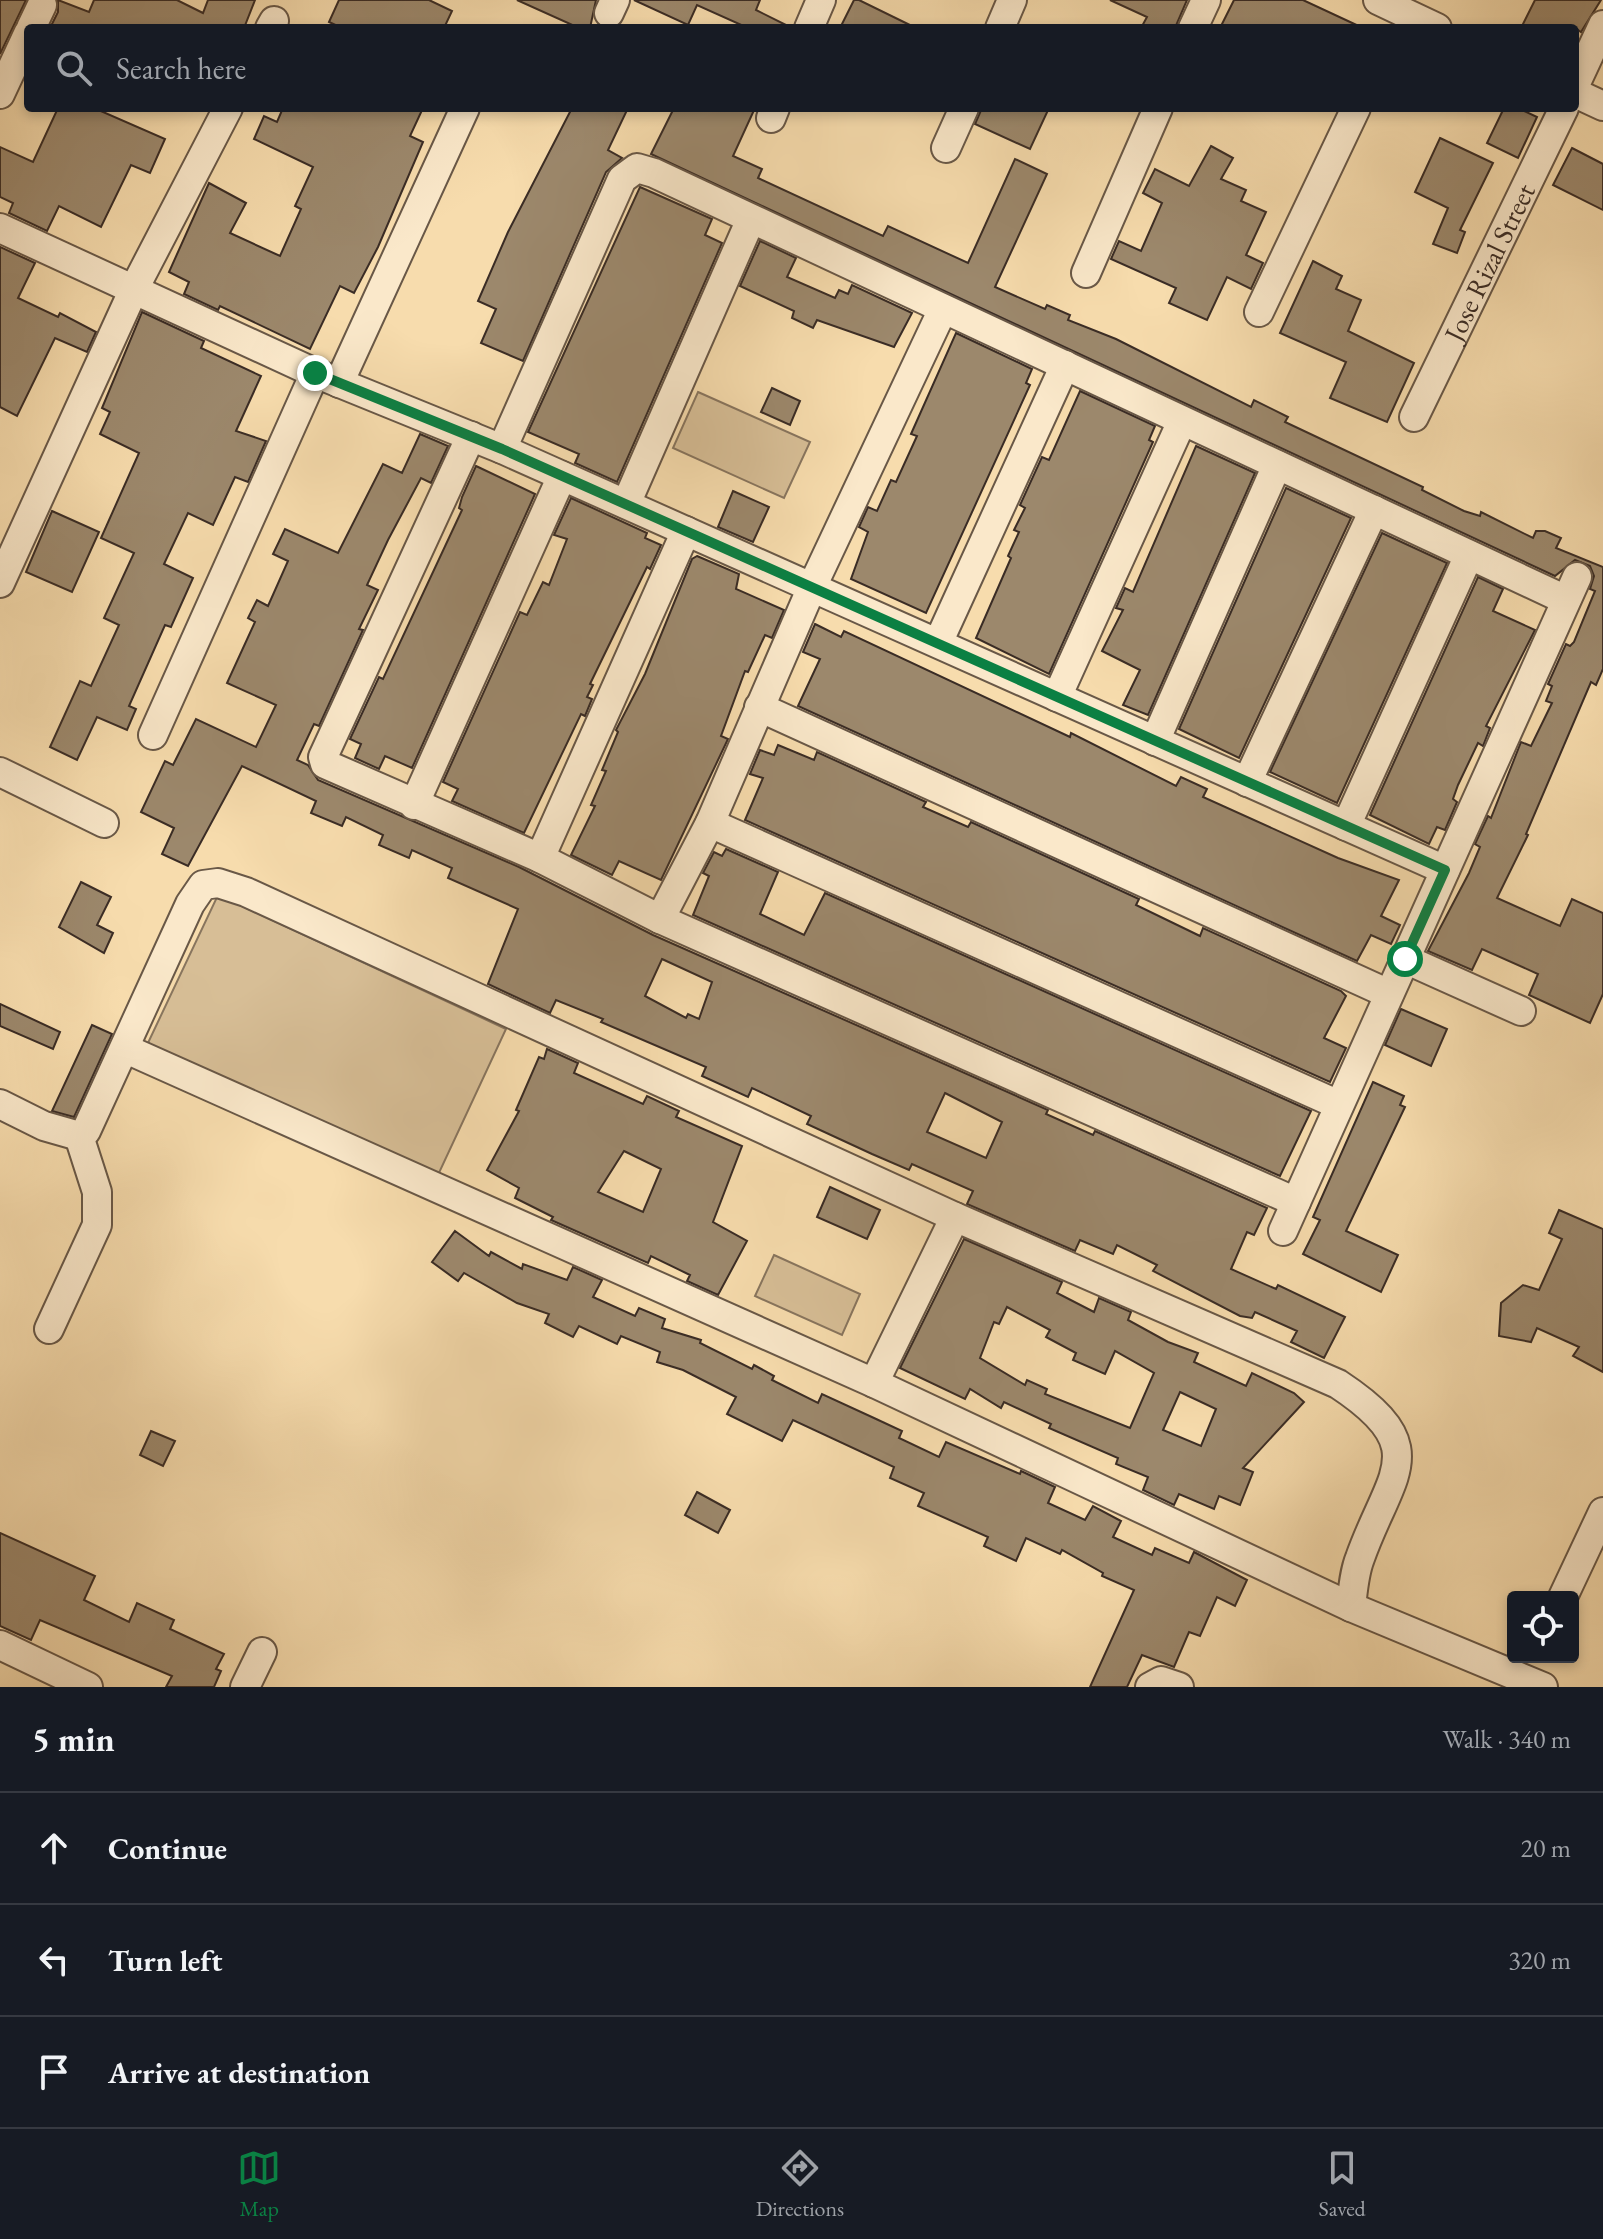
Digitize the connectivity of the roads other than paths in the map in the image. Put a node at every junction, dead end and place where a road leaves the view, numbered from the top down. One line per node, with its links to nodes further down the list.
1 (821, 0): 5 (street)
2 (1012, 0): 6 (street)
3 (1206, 0): 7 (street)
4 (1395, 10): 8 (street)
5 (811, 24)
6 (1002, 24)
7 (1195, 24)
8 (1428, 24)
9 (1603, 25): 11 (street)
10 (24, 43): 12 (street)
11 (1579, 76)
12 (0, 94)
13 (1579, 95): 14 (street)
14 (1603, 106)
15 (226, 112): 25 (street)
16 (463, 112): 29 (street)
17 (962, 112): 21 (street)
18 (1156, 112): 24 (street)
19 (1354, 112): 27 (street)
20 (1562, 112): 30 (street, Jose Rizal Street)
21 (946, 148)
22 (751, 219): 26 (street); 33 (street); 36 (street)
23 (0, 228): 25 (street)
24 (1086, 273)
25 (134, 289): 29 (street); 40 (street)
26 (943, 309): 28 (street); 41 (street)
27 (1259, 312)
28 (1065, 365): 31 (street); 42 (street)
29 (327, 378): 32 (street); 45 (street)
30 (1414, 417)
31 (1182, 421): 34 (street); 43 (street)
32 (471, 436): 33 (street); 49 (street)
33 (502, 449): 35 (street)
34 (1277, 465): 37 (street); 46 (street)
35 (562, 476): 36 (street); 49 (street)
36 (626, 504): 38 (street)
37 (1374, 510): 39 (street); 48 (street)
38 (686, 531): 41 (street); 53 (street)
39 (1469, 555): 52 (street); 54 (street)
40 (0, 583)
41 (812, 587): 42 (street); 44 (street)
42 (938, 643): 43 (street)
43 (1057, 697): 46 (street)
44 (759, 707): 51 (street); 57 (street)
45 (153, 735)
46 (1155, 741): 48 (street)
47 (0, 772): 50 (street)
48 (1247, 782): 52 (street)
49 (414, 805): 53 (street)
50 (104, 823)
51 (710, 823): 55 (street); 61 (street)
52 (1346, 826): 54 (street)
53 (540, 858): 55 (street)
54 (1445, 870): 56 (street)
55 (660, 919): 63 (street)
56 (1405, 959): 57 (street); 58 (street)
57 (1389, 994): 61 (street)
58 (1521, 1011)
59 (126, 1049): 62 (street); 64 (street); 67 (street)
60 (0, 1104): 62 (street)
61 (1339, 1105): 63 (street)
62 (79, 1136): 66 (street)
63 (1296, 1202): 65 (street)
64 (955, 1217): 67 (street); 70 (street)
65 (1283, 1231)
66 (49, 1329)
67 (874, 1383): 70 (street)
68 (1602, 1519): 69 (street)
69 (1566, 1591)
70 (1351, 1607): 73 (street)
71 (0, 1645): 74 (street)
72 (262, 1652): 75 (street)
73 (1531, 1677)
74 (88, 1687)
75 (245, 1687)
76 (1150, 1687): 77 (street)
77 (1179, 1687)

